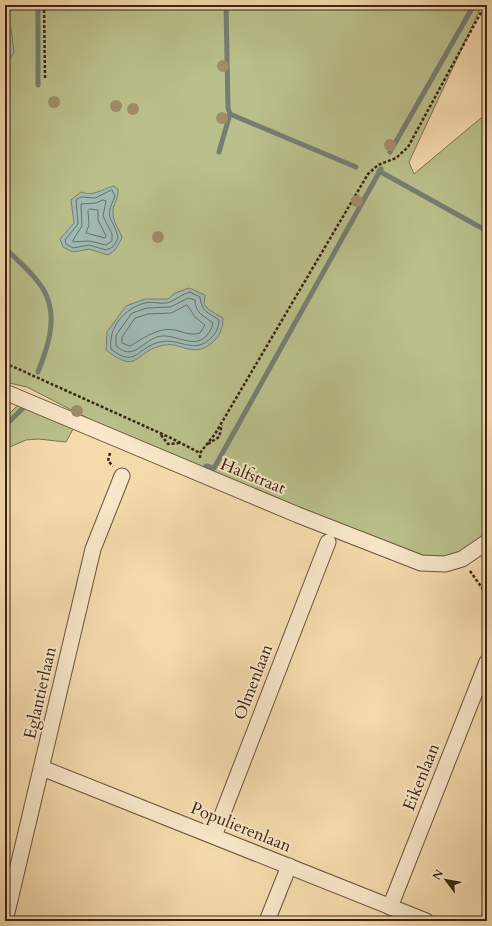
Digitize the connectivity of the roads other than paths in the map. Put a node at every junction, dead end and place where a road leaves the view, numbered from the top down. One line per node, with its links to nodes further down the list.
1 (5, 392): 4 (street, Halfstraat)
2 (122, 476): 6 (street, Eglantierlaan)
3 (328, 542): 7 (street, Olmenlaan)
4 (487, 542)
5 (487, 662): 9 (street, Eikenlaan)
6 (42, 768): 7 (street, Populierenlaan); 10 (street, Eglantierlaan)
7 (214, 836): 8 (street, Populierenlaan)
8 (289, 866): 9 (street, Populierenlaan); 11 (street)
9 (390, 907): 12 (street, Populierenlaan)
10 (5, 921)
11 (267, 921)
12 (426, 921)

